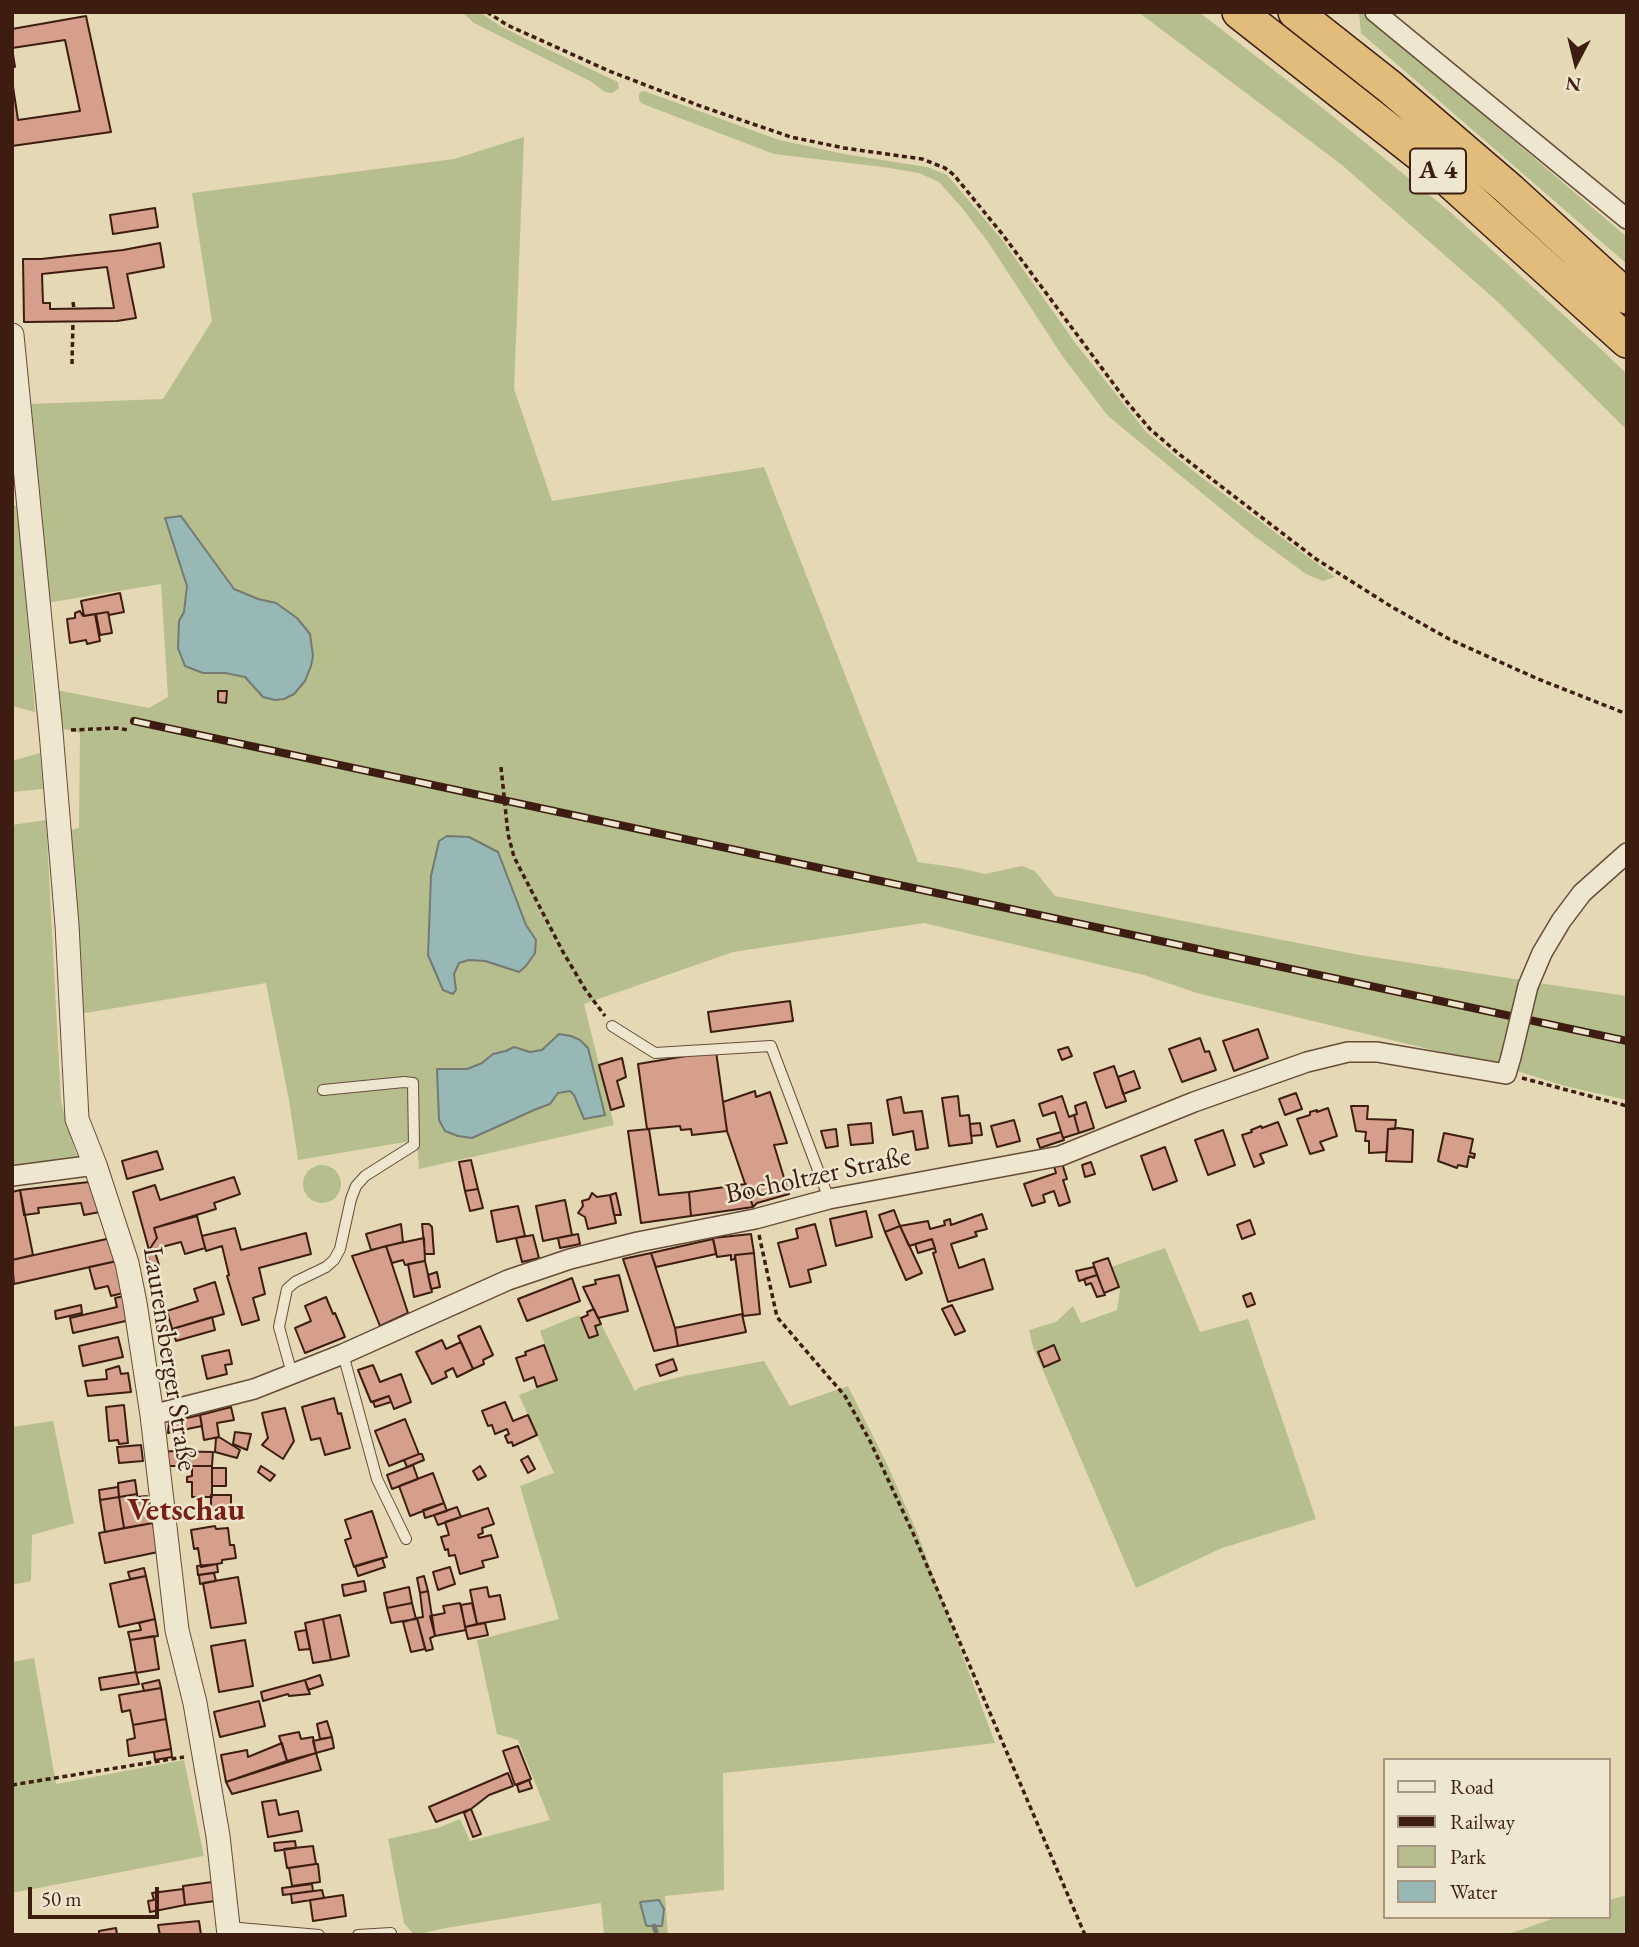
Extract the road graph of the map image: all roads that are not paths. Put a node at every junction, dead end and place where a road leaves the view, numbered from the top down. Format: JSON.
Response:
{"nodes":[{"id":1,"x":1239,"y":12,"type":"edge"},
{"id":2,"x":1295,"y":12,"type":"edge"},
{"id":3,"x":1376,"y":12,"type":"edge"},
{"id":4,"x":1627,"y":219,"type":"edge"},
{"id":5,"x":1627,"y":297,"type":"edge"},
{"id":6,"x":12,"y":335,"type":"edge"},
{"id":7,"x":1627,"y":341,"type":"edge"},
{"id":8,"x":1627,"y":853,"type":"edge"},
{"id":9,"x":612,"y":1026,"type":"road end"},
{"id":10,"x":323,"y":1090,"type":"dead end"},
{"id":11,"x":95,"y":1166,"type":"junction"},
{"id":12,"x":12,"y":1176,"type":"edge"},
{"id":13,"x":830,"y":1199,"type":"junction"},
{"id":14,"x":343,"y":1354,"type":"junction"},
{"id":15,"x":292,"y":1374,"type":"junction"},
{"id":16,"x":152,"y":1415,"type":"junction"},
{"id":17,"x":406,"y":1539,"type":"dead end"},
{"id":18,"x":228,"y":1931,"type":"edge"},
{"id":19,"x":391,"y":1933,"type":"dead end"},
{"id":20,"x":319,"y":1935,"type":"edge"},
{"id":21,"x":358,"y":1935,"type":"edge"}],
"edges":[{"from":1,"to":7,"type":"highway","number":"A 4"},
{"from":2,"to":5,"type":"highway","number":"A 4"},
{"from":3,"to":4,"type":"street"},
{"from":6,"to":11,"type":"street","name":"Laurensberger Straße"},
{"from":8,"to":13,"type":"street","name":"Bocholtzer Straße","bridge":true},
{"from":9,"to":13,"type":"lane"},
{"from":10,"to":15,"type":"lane"},
{"from":11,"to":12,"type":"street"},
{"from":11,"to":16,"type":"street","name":"Laurensberger Straße"},
{"from":13,"to":14,"type":"street","name":"Bocholtzer Straße"},
{"from":14,"to":15,"type":"street","name":"Bocholtzer Straße"},
{"from":14,"to":17,"type":"lane"},
{"from":15,"to":16,"type":"street","name":"Bocholtzer Straße"},
{"from":16,"to":18,"type":"street","name":"Laurensberger Straße"},
{"from":18,"to":20,"type":"lane"},
{"from":19,"to":21,"type":"lane"}]}
